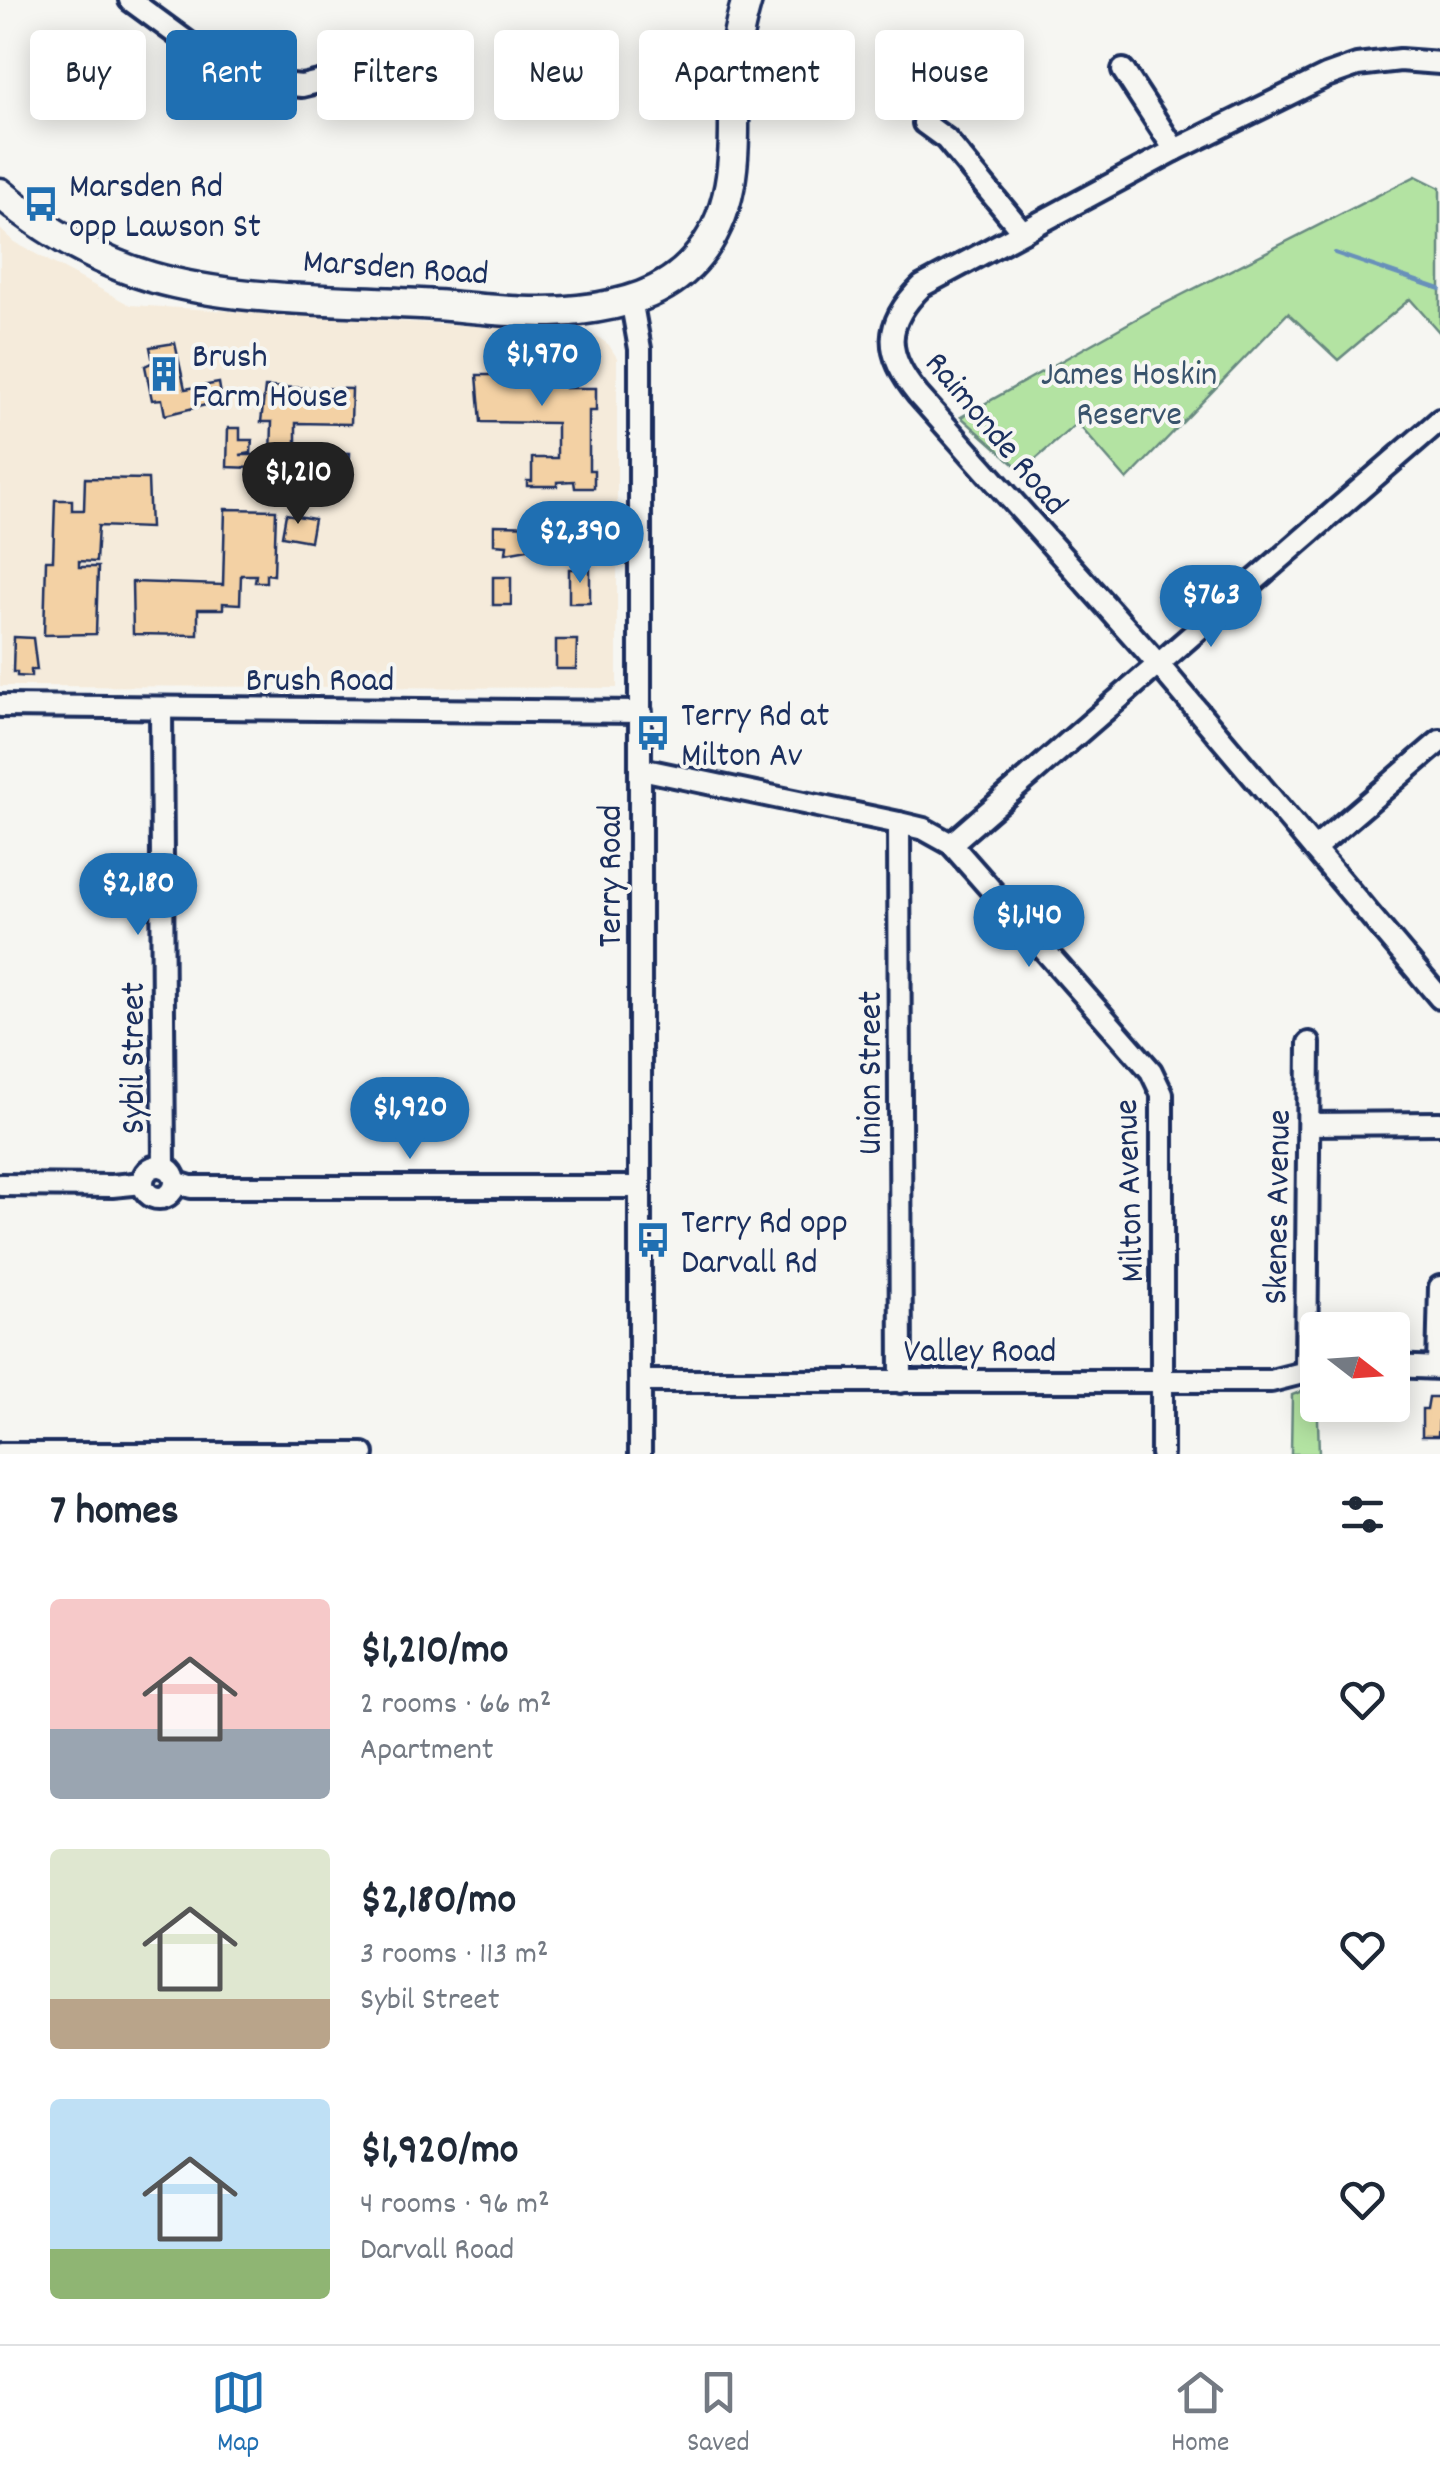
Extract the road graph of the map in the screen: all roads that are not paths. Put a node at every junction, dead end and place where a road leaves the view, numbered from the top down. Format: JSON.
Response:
{"nodes":[{"id":1,"x":130,"y":0,"type":"edge"},
{"id":2,"x":731,"y":0,"type":"edge"},
{"id":3,"x":747,"y":0,"type":"edge"},
{"id":4,"x":1440,"y":63,"type":"edge"},
{"id":5,"x":1124,"y":70,"type":"dead end"},
{"id":6,"x":317,"y":82,"type":"edge"},
{"id":7,"x":924,"y":124,"type":"dead end"},
{"id":8,"x":1175,"y":150,"type":"junction"},
{"id":9,"x":0,"y":194,"type":"edge"},
{"id":10,"x":1022,"y":231,"type":"junction"},
{"id":11,"x":631,"y":299,"type":"junction"},
{"id":12,"x":1440,"y":420,"type":"edge"},
{"id":13,"x":1158,"y":664,"type":"junction"},
{"id":14,"x":0,"y":706,"type":"edge"},
{"id":15,"x":161,"y":710,"type":"junction"},
{"id":16,"x":641,"y":712,"type":"junction"},
{"id":17,"x":1440,"y":741,"type":"edge"},
{"id":18,"x":640,"y":769,"type":"junction"},
{"id":19,"x":900,"y":823,"type":"junction"},
{"id":20,"x":951,"y":844,"type":"junction"},
{"id":21,"x":1314,"y":849,"type":"junction"},
{"id":22,"x":1440,"y":998,"type":"edge"},
{"id":23,"x":1309,"y":1043,"type":"dead end"},
{"id":24,"x":1440,"y":1123,"type":"edge"},
{"id":25,"x":1309,"y":1124,"type":"junction"},
{"id":26,"x":169,"y":1174,"type":"junction"},
{"id":27,"x":0,"y":1185,"type":"edge"},
{"id":28,"x":639,"y":1188,"type":"junction"},
{"id":29,"x":1440,"y":1288,"type":"edge"},
{"id":30,"x":1311,"y":1312,"type":"edge"},
{"id":31,"x":1410,"y":1367,"type":"edge"},
{"id":32,"x":1439,"y":1368,"type":"edge"},
{"id":33,"x":1300,"y":1373,"type":"edge"},
{"id":34,"x":1162,"y":1380,"type":"junction"},
{"id":35,"x":641,"y":1381,"type":"junction"},
{"id":36,"x":901,"y":1382,"type":"junction"},
{"id":37,"x":0,"y":1454,"type":"edge"},
{"id":38,"x":363,"y":1454,"type":"edge"},
{"id":39,"x":640,"y":1454,"type":"edge"},
{"id":40,"x":1162,"y":1454,"type":"edge"}],
"edges":[{"from":1,"to":6,"type":"street"},
{"from":2,"to":11,"type":"highway"},
{"from":3,"to":11,"type":"highway","name":"Marsden Road"},
{"from":4,"to":8,"type":"street","name":"Raimonde Road"},
{"from":5,"to":8,"type":"street"},
{"from":7,"to":10,"type":"street"},
{"from":8,"to":10,"type":"street","name":"Raimonde Road"},
{"from":9,"to":11,"type":"highway","name":"Marsden Road"},
{"from":10,"to":13,"type":"street","name":"Raimonde Road"},
{"from":11,"to":16,"type":"street","name":"Terry Road"},
{"from":12,"to":13,"type":"street"},
{"from":13,"to":20,"type":"street"},
{"from":13,"to":21,"type":"street","name":"Raimonde Road"},
{"from":14,"to":15,"type":"street","name":"Brush Road"},
{"from":15,"to":16,"type":"street","name":"Brush Road"},
{"from":15,"to":26,"type":"street","name":"Sybil Street"},
{"from":16,"to":18,"type":"street","name":"Terry Road"},
{"from":17,"to":21,"type":"street"},
{"from":18,"to":19,"type":"street","name":"Milton Avenue"},
{"from":18,"to":28,"type":"street","name":"Terry Road"},
{"from":19,"to":20,"type":"street","name":"Milton Avenue"},
{"from":19,"to":36,"type":"street","name":"Union Street"},
{"from":20,"to":34,"type":"street","name":"Milton Avenue"},
{"from":21,"to":22,"type":"street","name":"Raimonde Road"},
{"from":23,"to":25,"type":"street","name":"Skenes Avenue"},
{"from":24,"to":25,"type":"street"},
{"from":25,"to":30,"type":"street","name":"Skenes Avenue"},
{"from":26,"to":27,"type":"street"},
{"from":26,"to":28,"type":"street"},
{"from":28,"to":35,"type":"street","name":"Terry Road"},
{"from":29,"to":32,"type":"street"},
{"from":31,"to":32,"type":"street"},
{"from":33,"to":34,"type":"street","name":"Valley Road"},
{"from":34,"to":36,"type":"street","name":"Valley Road"},
{"from":34,"to":40,"type":"street","name":"Milton Avenue"},
{"from":35,"to":36,"type":"street","name":"Valley Road"},
{"from":35,"to":39,"type":"street","name":"Terry Road"},
{"from":37,"to":38,"type":"street"}]}
